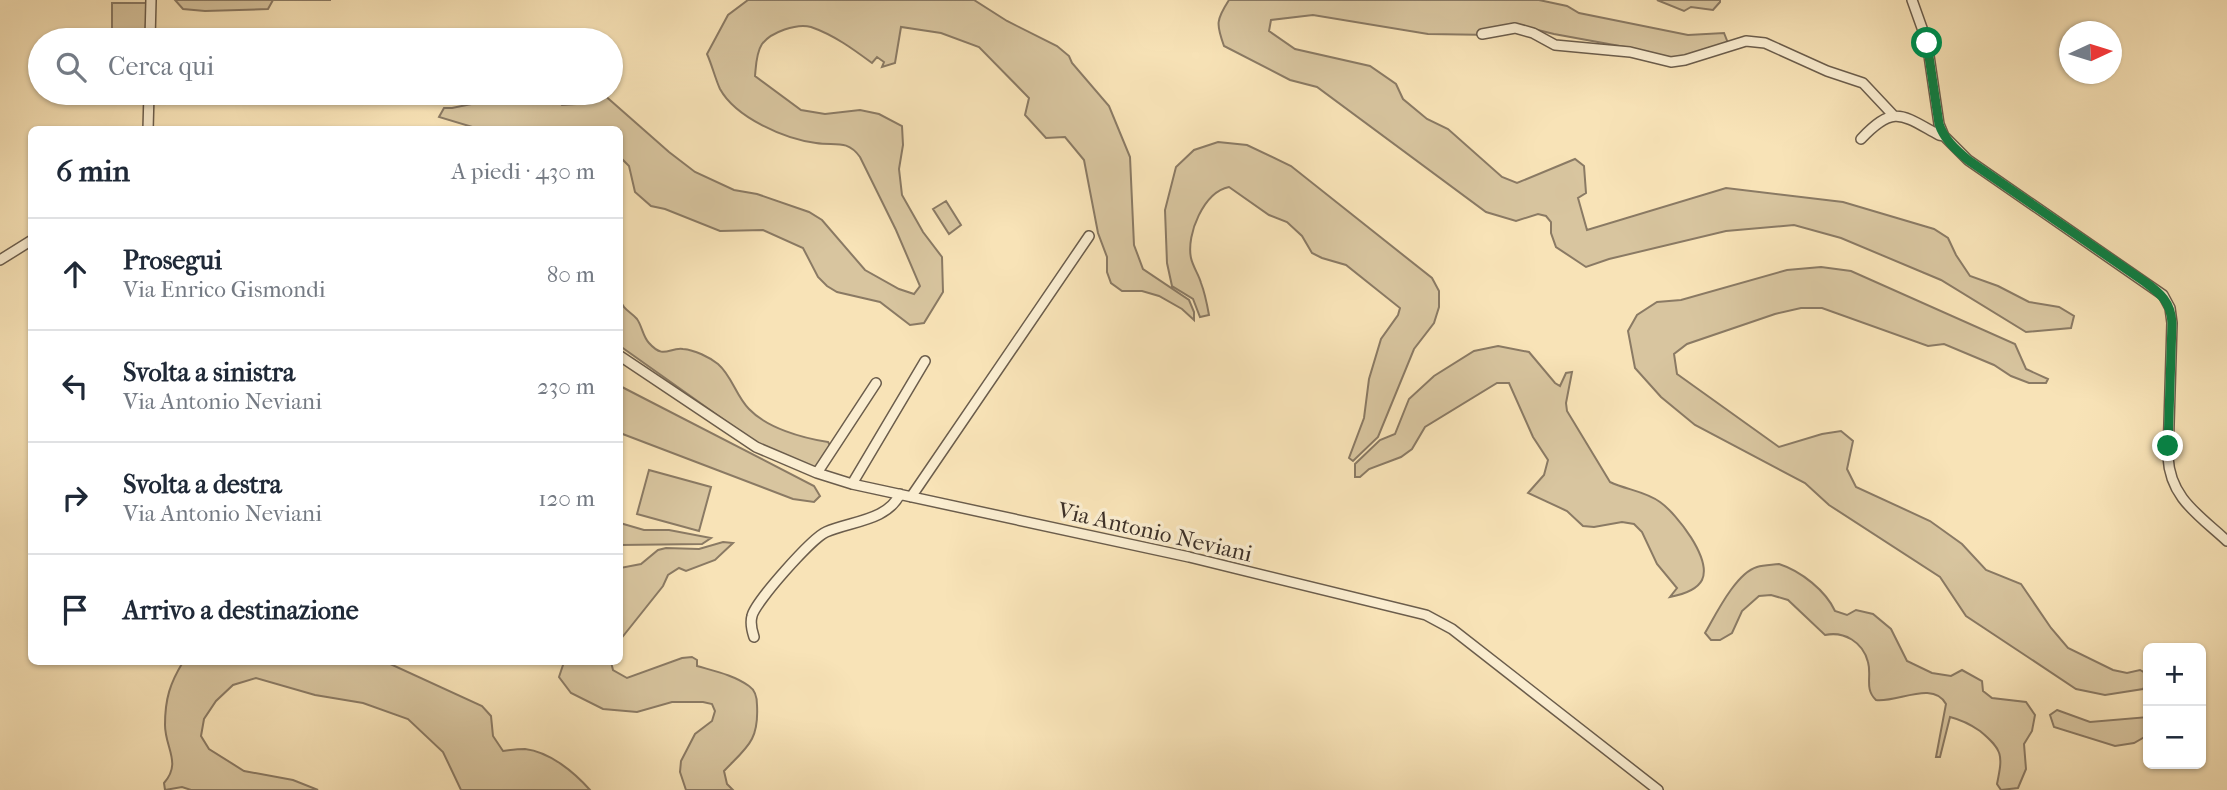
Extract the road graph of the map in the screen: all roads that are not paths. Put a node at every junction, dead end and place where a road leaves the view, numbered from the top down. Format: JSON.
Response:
{"nodes":[{"id":1,"x":151,"y":0,"type":"edge"},
{"id":2,"x":1912,"y":0,"type":"edge"},
{"id":3,"x":150,"y":28,"type":"edge"},
{"id":4,"x":1482,"y":34,"type":"dead end"},
{"id":5,"x":149,"y":105,"type":"edge"},
{"id":6,"x":1894,"y":116,"type":"junction"},
{"id":7,"x":148,"y":126,"type":"edge"},
{"id":8,"x":1944,"y":136,"type":"junction"},
{"id":9,"x":1861,"y":139,"type":"dead end"},
{"id":10,"x":1089,"y":236,"type":"dead end"},
{"id":11,"x":28,"y":242,"type":"edge"},
{"id":12,"x":0,"y":260,"type":"edge"},
{"id":13,"x":623,"y":358,"type":"edge"},
{"id":14,"x":925,"y":361,"type":"dead end"},
{"id":15,"x":876,"y":383,"type":"dead end"},
{"id":16,"x":817,"y":473,"type":"junction"},
{"id":17,"x":852,"y":484,"type":"junction"},
{"id":18,"x":900,"y":494,"type":"junction"},
{"id":19,"x":911,"y":497,"type":"junction"},
{"id":20,"x":2227,"y":541,"type":"edge"},
{"id":21,"x":754,"y":637,"type":"dead end"},
{"id":22,"x":1658,"y":790,"type":"edge"}],
"edges":[{"from":1,"to":3,"type":"street"},
{"from":2,"to":8,"type":"street"},
{"from":4,"to":6,"type":"street"},
{"from":5,"to":7,"type":"street"},
{"from":6,"to":8,"type":"street"},
{"from":6,"to":9,"type":"street"},
{"from":8,"to":20,"type":"street"},
{"from":10,"to":19,"type":"street"},
{"from":11,"to":12,"type":"street"},
{"from":13,"to":16,"type":"street","name":"Via Antonio Neviani"},
{"from":14,"to":17,"type":"street"},
{"from":15,"to":16,"type":"street"},
{"from":16,"to":17,"type":"street","name":"Via Antonio Neviani"},
{"from":17,"to":18,"type":"street","name":"Via Antonio Neviani"},
{"from":18,"to":19,"type":"street","name":"Via Antonio Neviani"},
{"from":18,"to":21,"type":"street"},
{"from":19,"to":22,"type":"street","name":"Via Antonio Neviani"}]}
